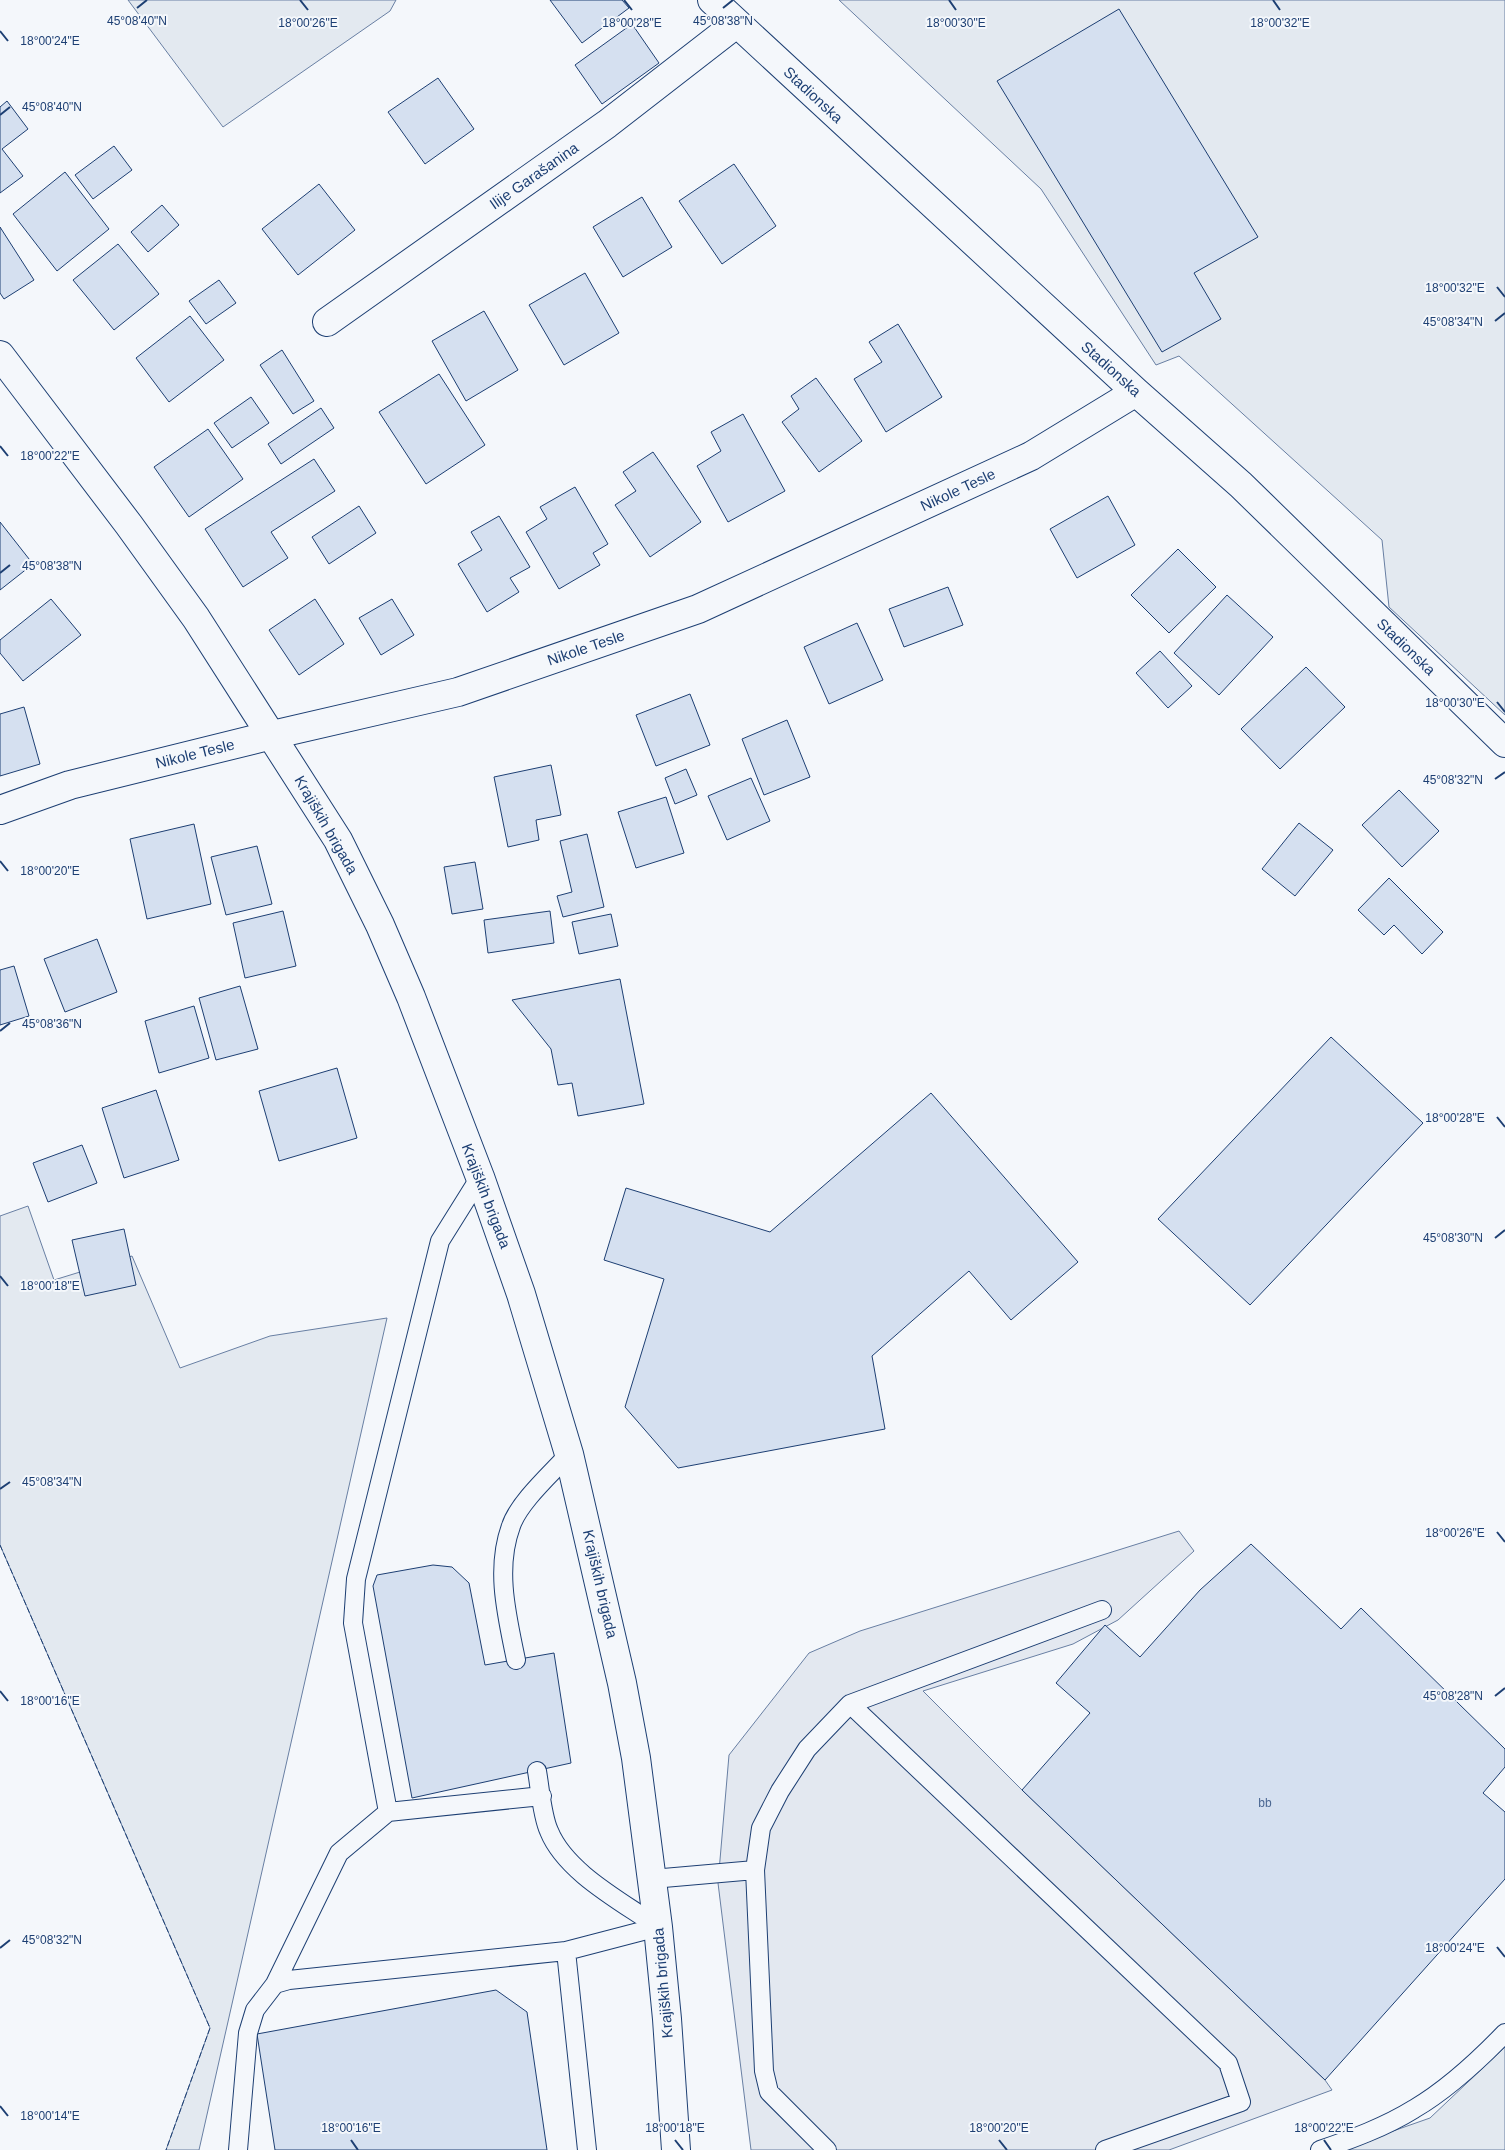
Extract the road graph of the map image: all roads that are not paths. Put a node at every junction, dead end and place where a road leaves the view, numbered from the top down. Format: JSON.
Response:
{"nodes":[{"id":1,"x":712,"y":0,"type":"edge"},
{"id":2,"x":736,"y":24,"type":"junction"},
{"id":3,"x":327,"y":322,"type":"dead end"},
{"id":4,"x":0,"y":355,"type":"edge"},
{"id":5,"x":1136,"y":392,"type":"junction"},
{"id":6,"x":272,"y":735,"type":"junction"},
{"id":7,"x":1505,"y":743,"type":"edge"},
{"id":8,"x":0,"y":810,"type":"edge"},
{"id":9,"x":480,"y":1177,"type":"junction"},
{"id":10,"x":569,"y":1454,"type":"junction"},
{"id":11,"x":1102,"y":1610,"type":"dead end"},
{"id":12,"x":516,"y":1660,"type":"dead end"},
{"id":13,"x":850,"y":1704,"type":"junction"},
{"id":14,"x":537,"y":1771,"type":"dead end"},
{"id":15,"x":542,"y":1796,"type":"junction"},
{"id":16,"x":388,"y":1812,"type":"junction"},
{"id":17,"x":755,"y":1870,"type":"junction"},
{"id":18,"x":652,"y":1879,"type":"junction"},
{"id":19,"x":658,"y":1927,"type":"junction"},
{"id":20,"x":566,"y":1951,"type":"junction"},
{"id":21,"x":275,"y":1984,"type":"junction"},
{"id":22,"x":1505,"y":2033,"type":"edge"},
{"id":23,"x":238,"y":2150,"type":"edge"},
{"id":24,"x":587,"y":2150,"type":"edge"},
{"id":25,"x":676,"y":2150,"type":"edge"},
{"id":26,"x":827,"y":2150,"type":"edge"},
{"id":27,"x":1105,"y":2150,"type":"edge"},
{"id":28,"x":1320,"y":2150,"type":"edge"}],
"edges":[{"from":1,"to":2,"type":"street","name":"Stadionska"},
{"from":2,"to":3,"type":"street","name":"Ilije Garašanina"},
{"from":2,"to":5,"type":"street","name":"Stadionska"},
{"from":4,"to":6,"type":"street","name":"Krajiških brigada"},
{"from":5,"to":6,"type":"street","name":"Nikole Tesle"},
{"from":5,"to":7,"type":"street","name":"Stadionska"},
{"from":6,"to":8,"type":"street","name":"Nikole Tesle"},
{"from":6,"to":9,"type":"street","name":"Krajiških brigada"},
{"from":9,"to":10,"type":"street","name":"Krajiških brigada"},
{"from":9,"to":16,"type":"lane"},
{"from":10,"to":12,"type":"lane"},
{"from":10,"to":18,"type":"street","name":"Krajiških brigada"},
{"from":11,"to":13,"type":"lane"},
{"from":13,"to":17,"type":"lane"},
{"from":13,"to":27,"type":"lane"},
{"from":14,"to":15,"type":"lane"},
{"from":15,"to":16,"type":"lane"},
{"from":15,"to":19,"type":"lane"},
{"from":16,"to":21,"type":"lane"},
{"from":17,"to":18,"type":"lane"},
{"from":17,"to":26,"type":"lane"},
{"from":18,"to":19,"type":"street","name":"Krajiških brigada"},
{"from":19,"to":20,"type":"lane"},
{"from":19,"to":25,"type":"street","name":"Krajiških brigada"},
{"from":20,"to":21,"type":"lane"},
{"from":20,"to":24,"type":"lane"},
{"from":21,"to":23,"type":"lane"},
{"from":22,"to":28,"type":"lane"}]}
